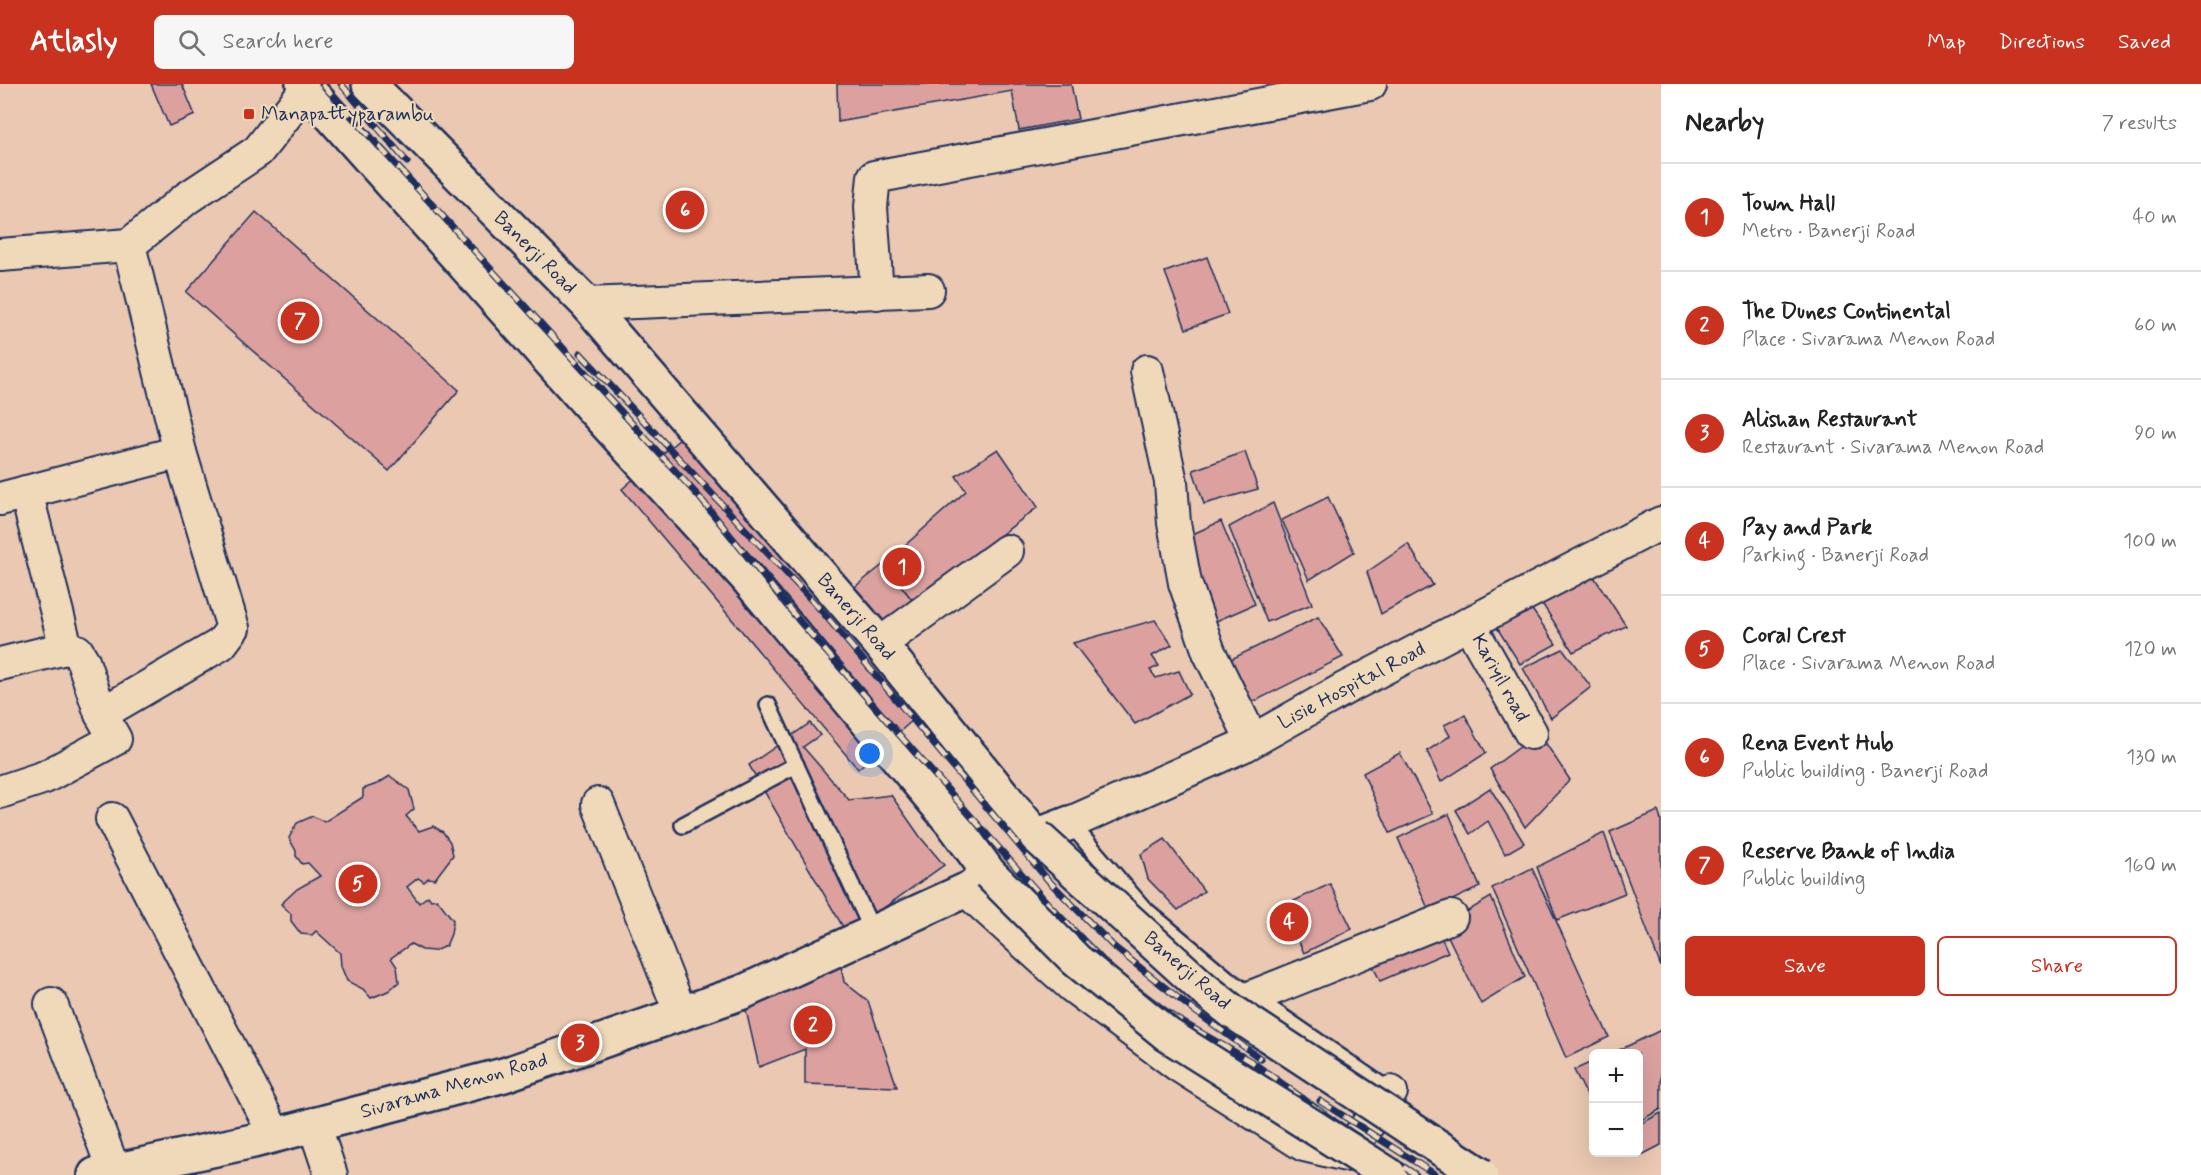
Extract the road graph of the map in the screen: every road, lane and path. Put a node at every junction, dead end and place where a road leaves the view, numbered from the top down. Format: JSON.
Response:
{"nodes":[{"id":1,"x":369,"y":84,"type":"edge"},
{"id":2,"x":1370,"y":84,"type":"edge"},
{"id":3,"x":306,"y":86,"type":"edge"},
{"id":4,"x":391,"y":98,"type":"edge"},
{"id":5,"x":129,"y":245,"type":"junction"},
{"id":6,"x":0,"y":255,"type":"edge"},
{"id":7,"x":928,"y":290,"type":"dead end"},
{"id":8,"x":878,"y":293,"type":"junction"},
{"id":9,"x":587,"y":304,"type":"junction"},
{"id":10,"x":1148,"y":370,"type":"dead end"},
{"id":11,"x":180,"y":452,"type":"junction"},
{"id":12,"x":13,"y":496,"type":"edge"},
{"id":13,"x":1661,"y":523,"type":"edge"},
{"id":14,"x":1007,"y":551,"type":"dead end"},
{"id":15,"x":1469,"y":624,"type":"junction"},
{"id":16,"x":880,"y":644,"type":"junction"},
{"id":17,"x":66,"y":648,"type":"junction"},
{"id":18,"x":0,"y":664,"type":"edge"},
{"id":19,"x":768,"y":705,"type":"dead end"},
{"id":20,"x":101,"y":714,"type":"junction"},
{"id":21,"x":1531,"y":733,"type":"dead end"},
{"id":22,"x":1252,"y":741,"type":"junction"},
{"id":23,"x":796,"y":765,"type":"junction"},
{"id":24,"x":0,"y":792,"type":"edge"},
{"id":25,"x":598,"y":804,"type":"dead end"},
{"id":26,"x":112,"y":819,"type":"dead end"},
{"id":27,"x":1070,"y":823,"type":"junction"},
{"id":28,"x":683,"y":825,"type":"dead end"},
{"id":29,"x":1036,"y":836,"type":"junction"},
{"id":30,"x":978,"y":882,"type":"junction"},
{"id":31,"x":1451,"y":917,"type":"dead end"},
{"id":32,"x":874,"y":934,"type":"junction"},
{"id":33,"x":1254,"y":996,"type":"junction"},
{"id":34,"x":51,"y":1004,"type":"dead end"},
{"id":35,"x":681,"y":1014,"type":"junction"},
{"id":36,"x":1391,"y":1092,"type":"joint"},
{"id":37,"x":314,"y":1124,"type":"junction"},
{"id":38,"x":275,"y":1135,"type":"junction"},
{"id":39,"x":105,"y":1173,"type":"edge"},
{"id":40,"x":331,"y":1175,"type":"edge"},
{"id":41,"x":1389,"y":1175,"type":"edge"},
{"id":42,"x":1481,"y":1175,"type":"edge"}],
"edges":[{"from":1,"to":4,"type":"main road","name":"Banerji Road"},
{"from":2,"to":8,"type":"street"},
{"from":3,"to":5,"type":"street"},
{"from":3,"to":30,"type":"main road"},
{"from":4,"to":9,"type":"main road","name":"Banerji Road"},
{"from":5,"to":6,"type":"street"},
{"from":5,"to":11,"type":"street"},
{"from":7,"to":8,"type":"street"},
{"from":8,"to":9,"type":"street"},
{"from":9,"to":16,"type":"main road","name":"Banerji Road"},
{"from":10,"to":22,"type":"street"},
{"from":11,"to":12,"type":"street"},
{"from":11,"to":20,"type":"street"},
{"from":12,"to":17,"type":"street"},
{"from":13,"to":15,"type":"street","name":"Lisie Hospital Road"},
{"from":14,"to":16,"type":"street"},
{"from":15,"to":21,"type":"street","name":"Kariyil road"},
{"from":15,"to":22,"type":"street","name":"Lisie Hospital Road"},
{"from":16,"to":29,"type":"main road","name":"Banerji Road"},
{"from":17,"to":18,"type":"street"},
{"from":17,"to":20,"type":"street"},
{"from":19,"to":23,"type":"lane"},
{"from":20,"to":24,"type":"street"},
{"from":22,"to":27,"type":"street","name":"Lisie Hospital Road"},
{"from":23,"to":28,"type":"lane"},
{"from":23,"to":32,"type":"lane"},
{"from":25,"to":35,"type":"street"},
{"from":26,"to":38,"type":"street"},
{"from":27,"to":29,"type":"main road","name":"Lisie Hospital Road"},
{"from":27,"to":33,"type":"lane"},
{"from":29,"to":42,"type":"main road","name":"Banerji Road","bridge":true},
{"from":30,"to":32,"type":"main road","name":"Sivarama Menon Road"},
{"from":30,"to":36,"type":"street"},
{"from":30,"to":41,"type":"main road","bridge":true},
{"from":31,"to":33,"type":"street"},
{"from":32,"to":35,"type":"main road","name":"Sivarama Menon Road"},
{"from":33,"to":36,"type":"lane"},
{"from":34,"to":39,"type":"street"},
{"from":35,"to":37,"type":"main road","name":"Sivarama Menon Road"},
{"from":37,"to":38,"type":"main road","name":"Sivarama Menon Road"},
{"from":37,"to":40,"type":"street"},
{"from":38,"to":39,"type":"main road","name":"Sivarama Menon Road"}]}
